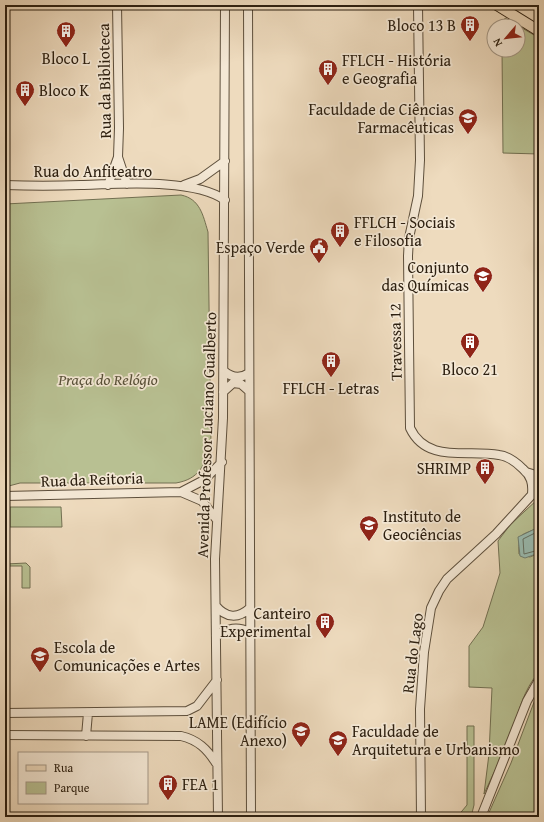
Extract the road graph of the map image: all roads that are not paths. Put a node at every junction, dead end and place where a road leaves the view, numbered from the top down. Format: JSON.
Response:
{"nodes":[{"id":1,"x":116,"y":5,"type":"edge"},
{"id":2,"x":225,"y":5,"type":"edge"},
{"id":3,"x":248,"y":5,"type":"edge"},
{"id":4,"x":418,"y":5,"type":"edge"},
{"id":5,"x":498,"y":5,"type":"edge"},
{"id":6,"x":539,"y":31,"type":"edge"},
{"id":7,"x":118,"y":157,"type":"junction"},
{"id":8,"x":224,"y":161,"type":"junction"},
{"id":9,"x":126,"y":184,"type":"junction"},
{"id":10,"x":108,"y":185,"type":"junction"},
{"id":11,"x":5,"y":186,"type":"edge"},
{"id":12,"x":182,"y":186,"type":"junction"},
{"id":13,"x":225,"y":200,"type":"junction"},
{"id":14,"x":224,"y":371,"type":"junction"},
{"id":15,"x":249,"y":373,"type":"junction"},
{"id":16,"x":248,"y":390,"type":"junction"},
{"id":17,"x":223,"y":392,"type":"junction"},
{"id":18,"x":222,"y":462,"type":"junction"},
{"id":19,"x":526,"y":472,"type":"junction"},
{"id":20,"x":539,"y":476,"type":"edge"},
{"id":21,"x":539,"y":487,"type":"edge"},
{"id":22,"x":181,"y":492,"type":"junction"},
{"id":23,"x":532,"y":494,"type":"junction"},
{"id":24,"x":5,"y":496,"type":"edge"},
{"id":25,"x":217,"y":520,"type":"junction"},
{"id":26,"x":216,"y":606,"type":"junction"},
{"id":27,"x":250,"y":608,"type":"junction"},
{"id":28,"x":250,"y":632,"type":"junction"},
{"id":29,"x":216,"y":636,"type":"junction"},
{"id":30,"x":217,"y":680,"type":"junction"},
{"id":31,"x":539,"y":680,"type":"edge"},
{"id":32,"x":5,"y":713,"type":"edge"},
{"id":33,"x":88,"y":713,"type":"junction"},
{"id":34,"x":5,"y":735,"type":"edge"},
{"id":35,"x":86,"y":736,"type":"junction"},
{"id":36,"x":216,"y":764,"type":"junction"},
{"id":37,"x":218,"y":817,"type":"edge"},
{"id":38,"x":251,"y":817,"type":"edge"},
{"id":39,"x":421,"y":817,"type":"edge"},
{"id":40,"x":481,"y":817,"type":"edge"}],
"edges":[{"from":1,"to":7,"type":"street","name":"Rua da Biblioteca"},
{"from":2,"to":8,"type":"street","name":"Avenida Professor Luciano Gualberto"},
{"from":3,"to":15,"type":"street"},
{"from":4,"to":19,"type":"street","name":"Travessa 12"},
{"from":5,"to":6,"type":"main road"},
{"from":7,"to":9,"type":"street","name":"Rua da Biblioteca"},
{"from":7,"to":10,"type":"street","name":"Rua da Biblioteca"},
{"from":8,"to":12,"type":"street","name":"Rua do Anfiteatro"},
{"from":8,"to":13,"type":"street","name":"Avenida Professor Luciano Gualberto"},
{"from":9,"to":10,"type":"street","name":"Rua do Anfiteatro"},
{"from":9,"to":12,"type":"street","name":"Rua do Anfiteatro"},
{"from":10,"to":11,"type":"street","name":"Rua do Anfiteatro"},
{"from":12,"to":13,"type":"street","name":"Rua do Anfiteatro"},
{"from":13,"to":14,"type":"street","name":"Avenida Professor Luciano Gualberto"},
{"from":14,"to":15,"type":"street"},
{"from":14,"to":17,"type":"street","name":"Avenida Professor Luciano Gualberto"},
{"from":15,"to":16,"type":"street"},
{"from":16,"to":17,"type":"street"},
{"from":16,"to":27,"type":"street"},
{"from":17,"to":18,"type":"street","name":"Avenida Professor Luciano Gualberto"},
{"from":18,"to":22,"type":"street","name":"Rua da Reitoria"},
{"from":18,"to":25,"type":"street","name":"Avenida Professor Luciano Gualberto"},
{"from":19,"to":20,"type":"street","name":"Travessa 12"},
{"from":19,"to":23,"type":"street"},
{"from":21,"to":23,"type":"street","name":"Rua do Lago"},
{"from":22,"to":24,"type":"street","name":"Rua da Reitoria"},
{"from":22,"to":25,"type":"street","name":"Rua da Reitoria"},
{"from":23,"to":39,"type":"street","name":"Rua do Lago"},
{"from":25,"to":26,"type":"street","name":"Avenida Professor Luciano Gualberto"},
{"from":26,"to":27,"type":"street"},
{"from":26,"to":29,"type":"street","name":"Avenida Professor Luciano Gualberto"},
{"from":27,"to":28,"type":"street"},
{"from":28,"to":29,"type":"street"},
{"from":28,"to":38,"type":"street"},
{"from":29,"to":30,"type":"street","name":"Avenida Professor Luciano Gualberto"},
{"from":30,"to":33,"type":"street"},
{"from":30,"to":36,"type":"street","name":"Avenida Professor Luciano Gualberto"},
{"from":31,"to":40,"type":"street"},
{"from":32,"to":33,"type":"street"},
{"from":33,"to":35,"type":"street"},
{"from":34,"to":35,"type":"street"},
{"from":35,"to":36,"type":"street"},
{"from":36,"to":37,"type":"street","name":"Avenida Professor Luciano Gualberto"}]}
